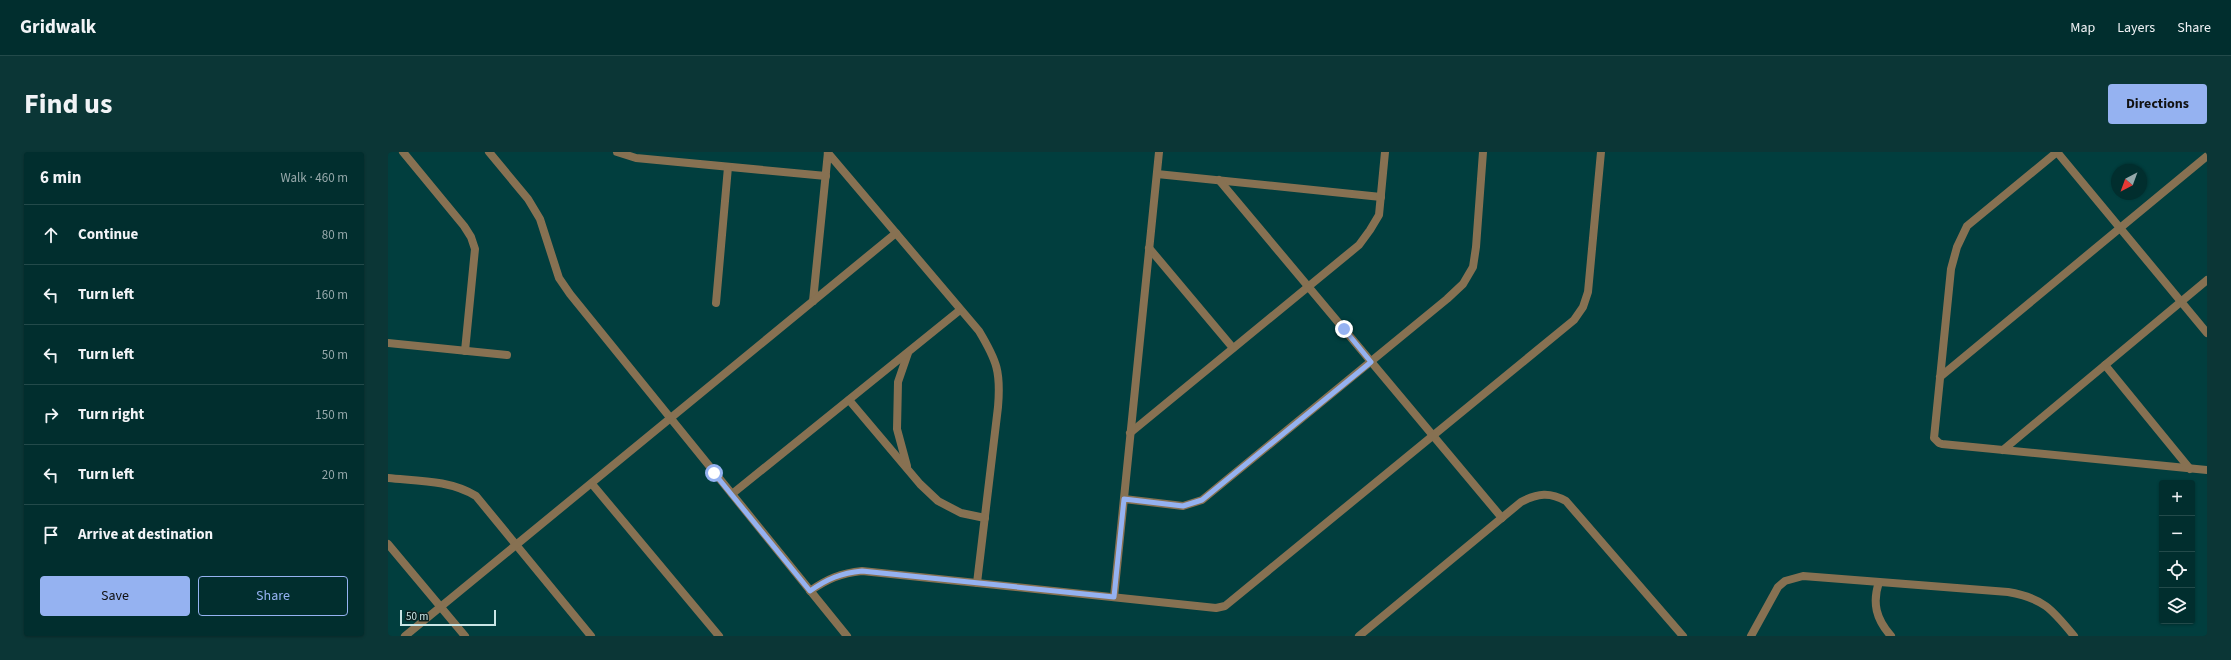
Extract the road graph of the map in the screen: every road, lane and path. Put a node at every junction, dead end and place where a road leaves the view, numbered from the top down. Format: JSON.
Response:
{"nodes":[{"id":1,"x":403,"y":152,"type":"edge"},
{"id":2,"x":489,"y":152,"type":"edge"},
{"id":3,"x":617,"y":152,"type":"edge"},
{"id":4,"x":828,"y":152,"type":"edge"},
{"id":5,"x":1159,"y":152,"type":"edge"},
{"id":6,"x":1385,"y":152,"type":"edge"},
{"id":7,"x":1483,"y":152,"type":"edge"},
{"id":8,"x":1601,"y":152,"type":"edge"},
{"id":9,"x":2057,"y":152,"type":"edge"},
{"id":10,"x":2207,"y":156,"type":"edge"},
{"id":11,"x":728,"y":167,"type":"junction"},
{"id":12,"x":1157,"y":174,"type":"junction"},
{"id":13,"x":826,"y":176,"type":"junction"},
{"id":14,"x":1219,"y":180,"type":"junction"},
{"id":15,"x":1381,"y":197,"type":"junction"},
{"id":16,"x":2119,"y":228,"type":"junction"},
{"id":17,"x":896,"y":233,"type":"junction"},
{"id":18,"x":1150,"y":248,"type":"junction"},
{"id":19,"x":2207,"y":280,"type":"edge"},
{"id":20,"x":1308,"y":286,"type":"junction"},
{"id":21,"x":813,"y":301,"type":"junction"},
{"id":22,"x":2181,"y":302,"type":"junction"},
{"id":23,"x":716,"y":303,"type":"dead end"},
{"id":24,"x":960,"y":310,"type":"junction"},
{"id":25,"x":2207,"y":333,"type":"edge"},
{"id":26,"x":388,"y":343,"type":"edge"},
{"id":27,"x":1233,"y":348,"type":"junction"},
{"id":28,"x":465,"y":351,"type":"junction"},
{"id":29,"x":908,"y":352,"type":"junction"},
{"id":30,"x":507,"y":355,"type":"dead end"},
{"id":31,"x":1371,"y":362,"type":"junction"},
{"id":32,"x":2105,"y":365,"type":"junction"},
{"id":33,"x":1940,"y":377,"type":"junction"},
{"id":34,"x":849,"y":400,"type":"junction"},
{"id":35,"x":671,"y":419,"type":"junction"},
{"id":36,"x":1130,"y":433,"type":"junction"},
{"id":37,"x":1434,"y":436,"type":"junction"},
{"id":38,"x":2003,"y":450,"type":"junction"},
{"id":39,"x":908,"y":469,"type":"junction"},
{"id":40,"x":2190,"y":469,"type":"junction"},
{"id":41,"x":2207,"y":470,"type":"edge"},
{"id":42,"x":388,"y":478,"type":"edge"},
{"id":43,"x":592,"y":484,"type":"junction"},
{"id":44,"x":732,"y":494,"type":"junction"},
{"id":45,"x":1124,"y":499,"type":"junction"},
{"id":46,"x":985,"y":518,"type":"junction"},
{"id":47,"x":1502,"y":518,"type":"junction"},
{"id":48,"x":388,"y":544,"type":"edge"},
{"id":49,"x":517,"y":545,"type":"junction"},
{"id":50,"x":1879,"y":582,"type":"junction"},
{"id":51,"x":977,"y":583,"type":"junction"},
{"id":52,"x":810,"y":591,"type":"junction"},
{"id":53,"x":1114,"y":597,"type":"junction"},
{"id":54,"x":441,"y":607,"type":"junction"},
{"id":55,"x":405,"y":636,"type":"edge"},
{"id":56,"x":465,"y":636,"type":"edge"},
{"id":57,"x":591,"y":636,"type":"edge"},
{"id":58,"x":719,"y":636,"type":"edge"},
{"id":59,"x":847,"y":636,"type":"edge"},
{"id":60,"x":1359,"y":636,"type":"edge"},
{"id":61,"x":1682,"y":636,"type":"edge"},
{"id":62,"x":1751,"y":636,"type":"edge"},
{"id":63,"x":1891,"y":636,"type":"edge"},
{"id":64,"x":2074,"y":636,"type":"edge"}],
"edges":[{"from":1,"to":28,"type":"street"},
{"from":2,"to":35,"type":"street"},
{"from":3,"to":11,"type":"street"},
{"from":4,"to":13,"type":"street"},
{"from":4,"to":17,"type":"street"},
{"from":5,"to":12,"type":"street"},
{"from":6,"to":15,"type":"street"},
{"from":7,"to":31,"type":"street"},
{"from":8,"to":37,"type":"street"},
{"from":9,"to":16,"type":"street"},
{"from":9,"to":33,"type":"street"},
{"from":10,"to":16,"type":"street"},
{"from":11,"to":13,"type":"street"},
{"from":11,"to":23,"type":"street"},
{"from":12,"to":14,"type":"street"},
{"from":12,"to":18,"type":"street"},
{"from":13,"to":21,"type":"street"},
{"from":14,"to":15,"type":"street"},
{"from":14,"to":20,"type":"street"},
{"from":15,"to":20,"type":"street"},
{"from":16,"to":22,"type":"street"},
{"from":16,"to":33,"type":"street"},
{"from":17,"to":21,"type":"street"},
{"from":17,"to":24,"type":"street"},
{"from":18,"to":27,"type":"street"},
{"from":18,"to":36,"type":"street"},
{"from":19,"to":22,"type":"street"},
{"from":20,"to":27,"type":"street"},
{"from":20,"to":31,"type":"street"},
{"from":21,"to":35,"type":"street"},
{"from":22,"to":25,"type":"street"},
{"from":22,"to":32,"type":"street"},
{"from":24,"to":29,"type":"street"},
{"from":24,"to":46,"type":"street"},
{"from":26,"to":28,"type":"street"},
{"from":27,"to":36,"type":"street"},
{"from":28,"to":30,"type":"street"},
{"from":29,"to":34,"type":"street"},
{"from":29,"to":39,"type":"street"},
{"from":31,"to":37,"type":"street"},
{"from":31,"to":45,"type":"street"},
{"from":32,"to":38,"type":"street"},
{"from":32,"to":40,"type":"street"},
{"from":33,"to":38,"type":"street"},
{"from":34,"to":39,"type":"street"},
{"from":34,"to":44,"type":"street"},
{"from":35,"to":43,"type":"street"},
{"from":35,"to":44,"type":"street"},
{"from":36,"to":45,"type":"street"},
{"from":37,"to":47,"type":"street"},
{"from":37,"to":53,"type":"street"},
{"from":38,"to":40,"type":"street"},
{"from":39,"to":46,"type":"street"},
{"from":40,"to":41,"type":"street"},
{"from":42,"to":49,"type":"street"},
{"from":43,"to":49,"type":"street"},
{"from":43,"to":58,"type":"street"},
{"from":44,"to":52,"type":"street"},
{"from":45,"to":53,"type":"street"},
{"from":46,"to":51,"type":"street"},
{"from":47,"to":60,"type":"street"},
{"from":47,"to":61,"type":"street"},
{"from":48,"to":54,"type":"street"},
{"from":49,"to":54,"type":"street"},
{"from":49,"to":57,"type":"street"},
{"from":50,"to":62,"type":"street"},
{"from":50,"to":63,"type":"street"},
{"from":50,"to":64,"type":"street"},
{"from":51,"to":52,"type":"street"},
{"from":51,"to":53,"type":"street"},
{"from":52,"to":59,"type":"street"},
{"from":54,"to":55,"type":"street"},
{"from":54,"to":56,"type":"street"}]}
